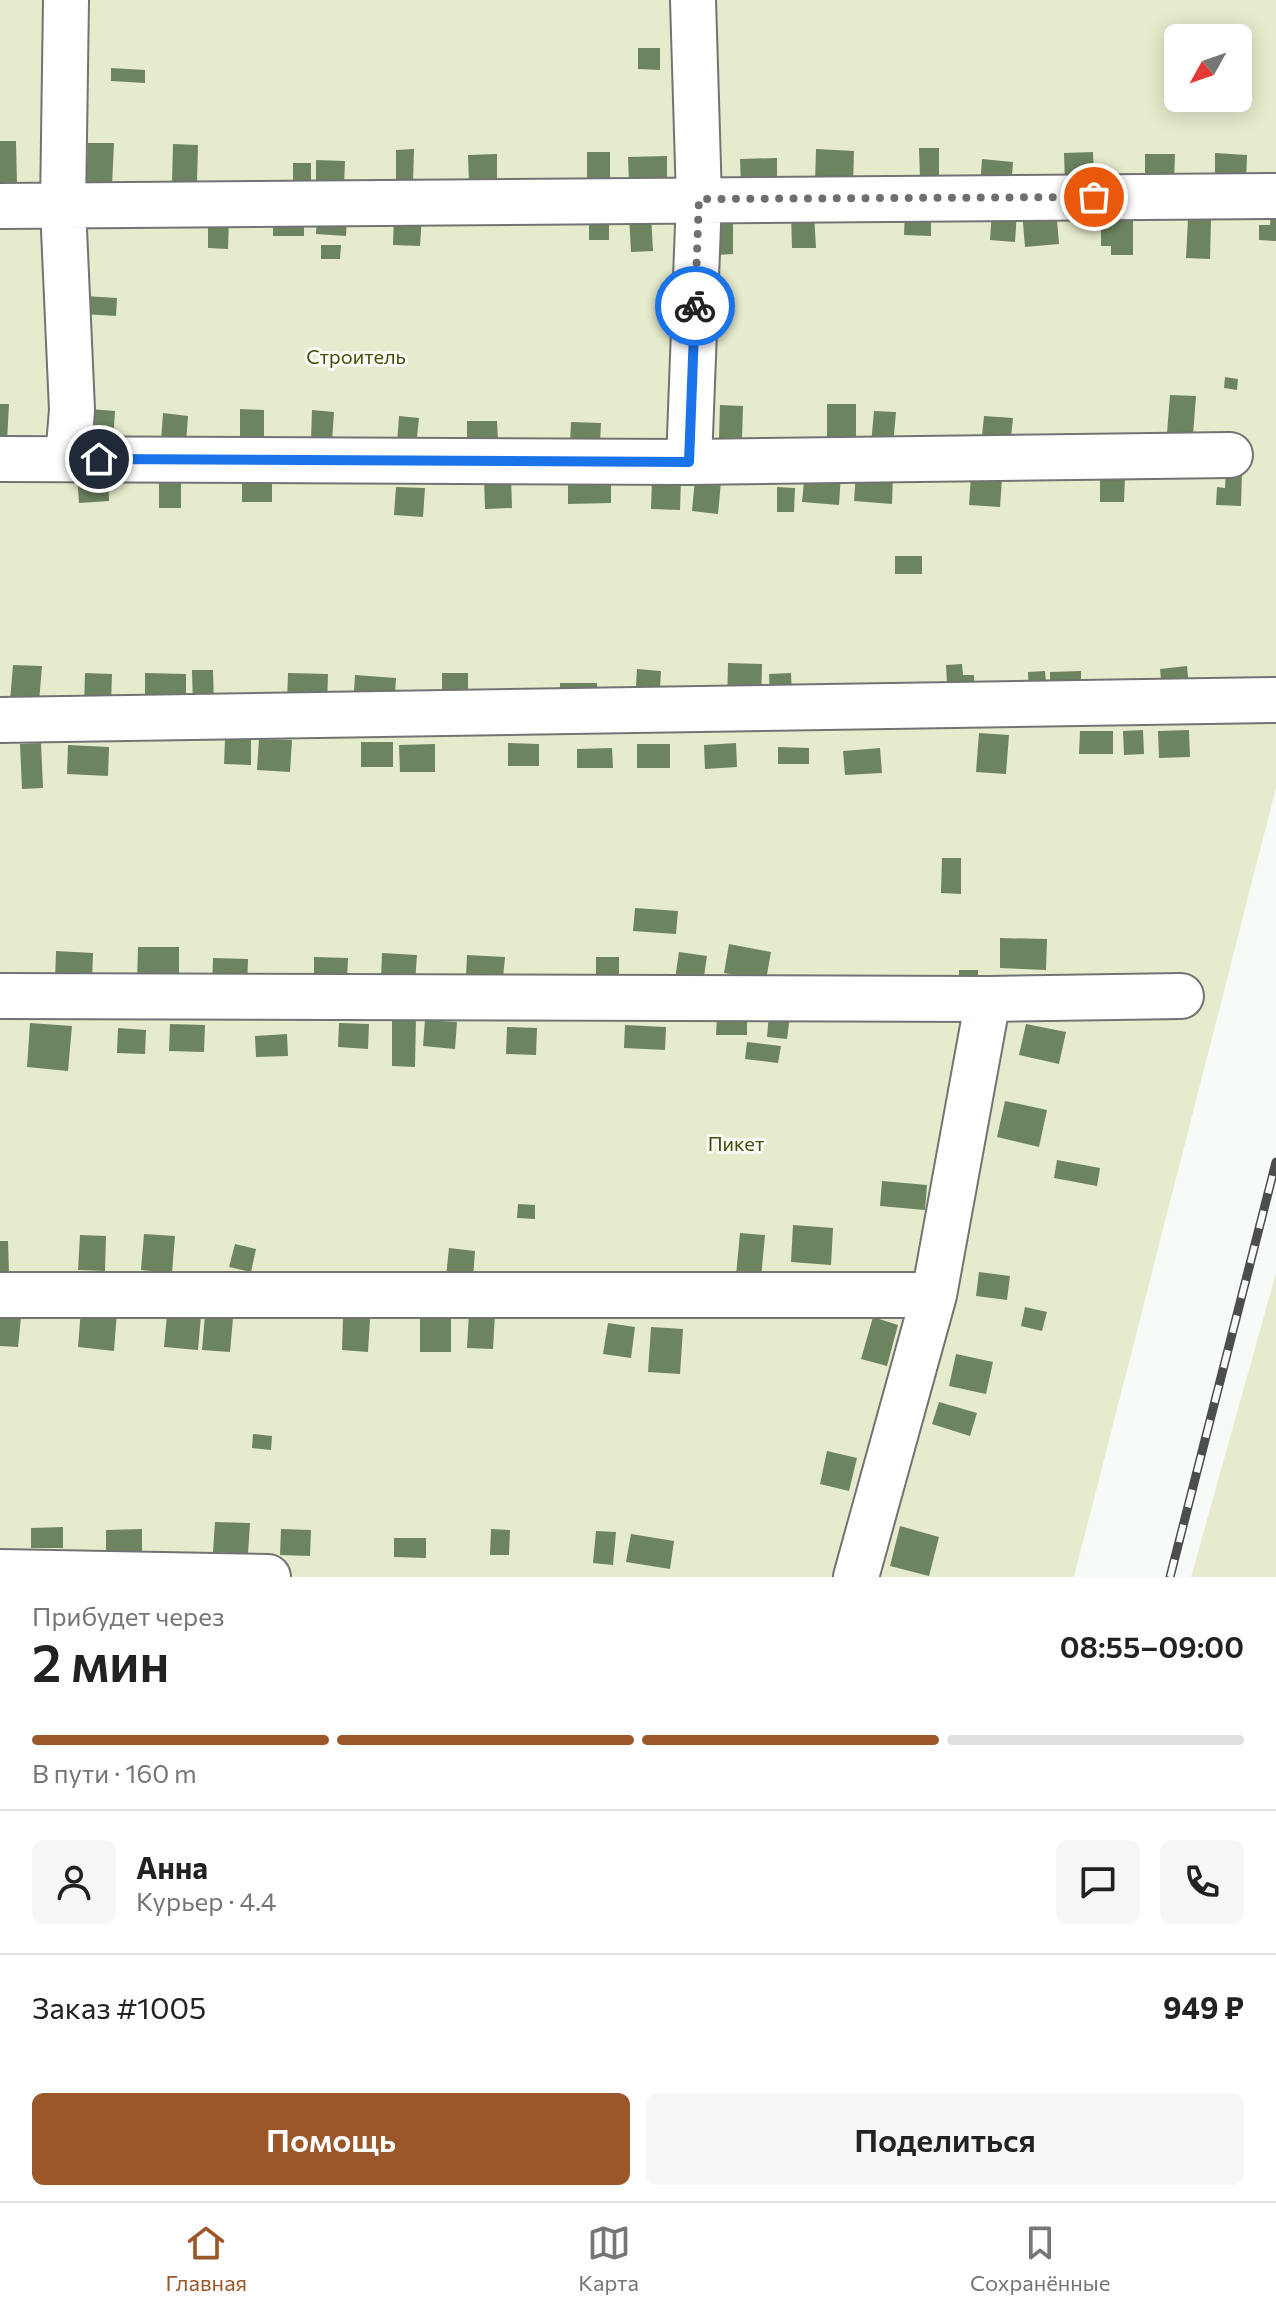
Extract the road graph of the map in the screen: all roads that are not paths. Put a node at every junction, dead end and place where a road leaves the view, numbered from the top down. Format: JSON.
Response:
{"nodes":[{"id":1,"x":66,"y":0,"type":"edge"},
{"id":2,"x":693,"y":0,"type":"edge"},
{"id":3,"x":1276,"y":196,"type":"edge"},
{"id":4,"x":699,"y":199,"type":"junction"},
{"id":5,"x":0,"y":206,"type":"edge"},
{"id":6,"x":63,"y":207,"type":"junction"},
{"id":7,"x":1230,"y":455,"type":"dead end"},
{"id":8,"x":0,"y":459,"type":"edge"},
{"id":9,"x":68,"y":459,"type":"junction"},
{"id":10,"x":689,"y":462,"type":"junction"},
{"id":11,"x":1276,"y":700,"type":"edge"},
{"id":12,"x":0,"y":720,"type":"edge"},
{"id":13,"x":0,"y":996,"type":"edge"},
{"id":14,"x":1181,"y":996,"type":"dead end"},
{"id":15,"x":988,"y":999,"type":"junction"},
{"id":16,"x":0,"y":1295,"type":"edge"},
{"id":17,"x":934,"y":1295,"type":"junction"},
{"id":18,"x":0,"y":1572,"type":"edge"},
{"id":19,"x":268,"y":1577,"type":"edge"},
{"id":20,"x":856,"y":1577,"type":"edge"}],
"edges":[{"from":1,"to":6,"type":"street"},
{"from":2,"to":4,"type":"street"},
{"from":3,"to":4,"type":"street"},
{"from":4,"to":6,"type":"street"},
{"from":4,"to":10,"type":"street"},
{"from":5,"to":6,"type":"street"},
{"from":6,"to":9,"type":"street"},
{"from":7,"to":10,"type":"street"},
{"from":8,"to":9,"type":"street"},
{"from":9,"to":10,"type":"street"},
{"from":11,"to":12,"type":"street"},
{"from":13,"to":15,"type":"street"},
{"from":14,"to":15,"type":"street"},
{"from":15,"to":17,"type":"street"},
{"from":16,"to":17,"type":"street"},
{"from":17,"to":20,"type":"street"},
{"from":18,"to":19,"type":"street"}]}
